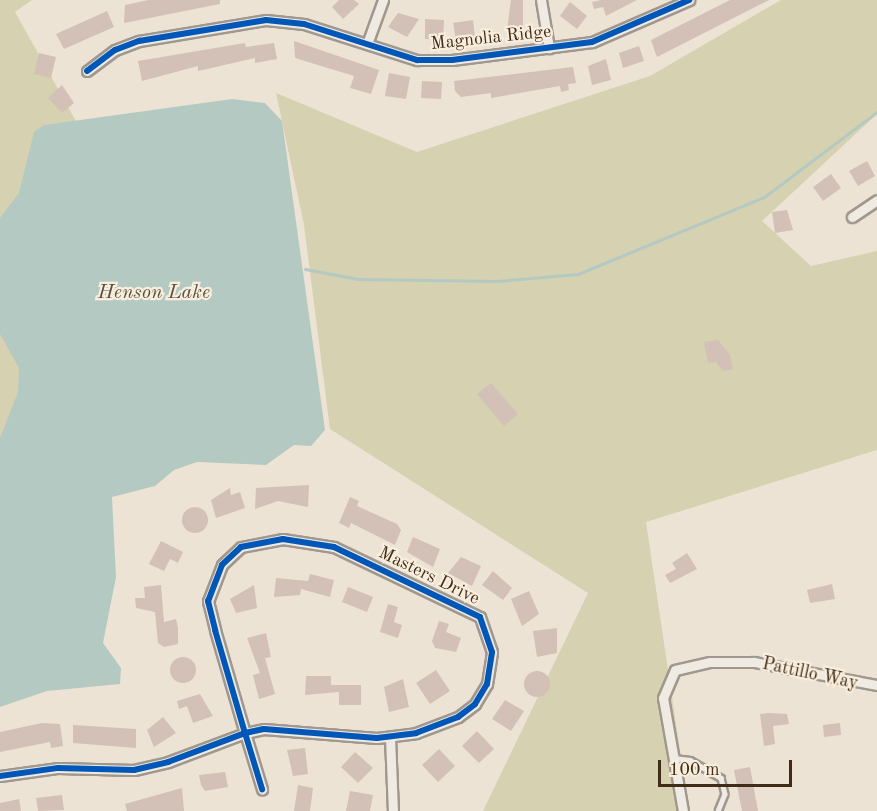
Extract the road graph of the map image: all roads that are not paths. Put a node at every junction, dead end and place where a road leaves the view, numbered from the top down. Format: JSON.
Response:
{"nodes":[{"id":1,"x":383,"y":0,"type":"edge"},
{"id":2,"x":541,"y":0,"type":"edge"},
{"id":3,"x":689,"y":0,"type":"edge"},
{"id":4,"x":367,"y":44,"type":"junction"},
{"id":5,"x":549,"y":48,"type":"junction"},
{"id":6,"x":87,"y":71,"type":"dead end"},
{"id":7,"x":877,"y":200,"type":"edge"},
{"id":8,"x":852,"y":217,"type":"dead end"},
{"id":9,"x":877,"y":686,"type":"edge"},
{"id":10,"x":245,"y":734,"type":"junction"},
{"id":11,"x":390,"y":737,"type":"junction"},
{"id":12,"x":674,"y":758,"type":"junction"},
{"id":13,"x":0,"y":776,"type":"edge"},
{"id":14,"x":262,"y":789,"type":"dead end"},
{"id":15,"x":393,"y":811,"type":"edge"},
{"id":16,"x":683,"y":811,"type":"edge"},
{"id":17,"x":718,"y":811,"type":"edge"}],
"edges":[{"from":1,"to":4,"type":"street"},
{"from":2,"to":5,"type":"street","name":"Magnolia Ridge"},
{"from":3,"to":5,"type":"street","name":"Magnolia Ridge"},
{"from":4,"to":5,"type":"street","name":"Magnolia Ridge"},
{"from":4,"to":6,"type":"street","name":"Magnolia Ridge"},
{"from":7,"to":8,"type":"street"},
{"from":9,"to":12,"type":"street","name":"Pattillo Way"},
{"from":10,"to":11,"type":"street","name":"Masters Drive"},
{"from":10,"to":11,"type":"street","name":"Masters Drive"},
{"from":10,"to":13,"type":"street","name":"Masters Drive"},
{"from":10,"to":14,"type":"street","name":"Masters Drive"},
{"from":11,"to":15,"type":"street"},
{"from":12,"to":16,"type":"street","name":"Pattillo Way"},
{"from":12,"to":17,"type":"lane"}]}
